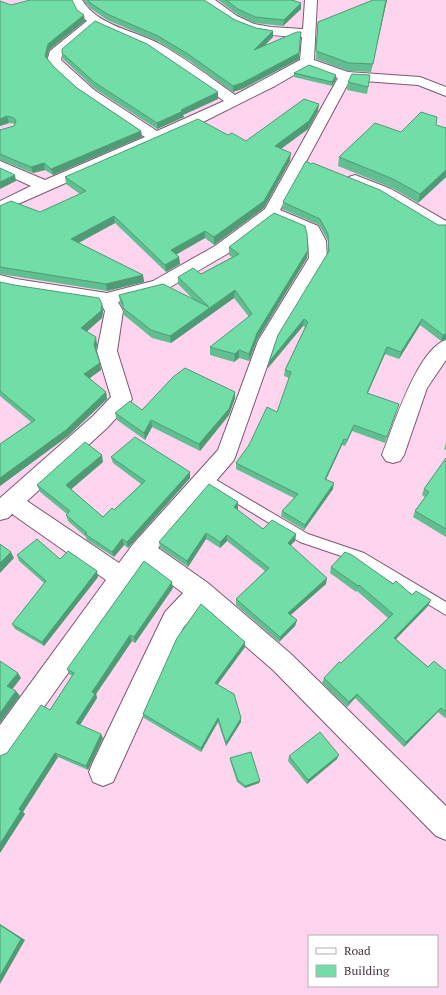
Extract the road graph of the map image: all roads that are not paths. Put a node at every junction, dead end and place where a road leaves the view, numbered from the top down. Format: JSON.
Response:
{"nodes":[{"id":1,"x":76,"y":0,"type":"edge"},
{"id":2,"x":207,"y":0,"type":"edge"},
{"id":3,"x":311,"y":0,"type":"edge"},
{"id":4,"x":95,"y":21,"type":"junction"},
{"id":5,"x":309,"y":33,"type":"junction"},
{"id":6,"x":307,"y":62,"type":"junction"},
{"id":7,"x":346,"y":76,"type":"junction"},
{"id":8,"x":446,"y":92,"type":"edge"},
{"id":9,"x":233,"y":101,"type":"junction"},
{"id":10,"x":156,"y":137,"type":"junction"},
{"id":11,"x":0,"y":166,"type":"edge"},
{"id":12,"x":343,"y":175,"type":"edge"},
{"id":13,"x":44,"y":186,"type":"junction"},
{"id":14,"x":0,"y":207,"type":"edge"},
{"id":15,"x":271,"y":212,"type":"junction"},
{"id":16,"x":443,"y":226,"type":"edge"},
{"id":17,"x":0,"y":281,"type":"edge"},
{"id":18,"x":107,"y":299,"type":"junction"},
{"id":19,"x":446,"y":347,"type":"edge"},
{"id":20,"x":392,"y":455,"type":"dead end"},
{"id":21,"x":206,"y":479,"type":"junction"},
{"id":22,"x":6,"y":507,"type":"edge"},
{"id":23,"x":142,"y":550,"type":"junction"},
{"id":24,"x":122,"y":578,"type":"junction"},
{"id":25,"x":200,"y":591,"type":"junction"},
{"id":26,"x":446,"y":609,"type":"edge"},
{"id":27,"x":0,"y":747,"type":"edge"},
{"id":28,"x":103,"y":772,"type":"dead end"},
{"id":29,"x":446,"y":826,"type":"edge"}],
"edges":[{"from":1,"to":4,"type":"street"},
{"from":2,"to":5,"type":"street"},
{"from":3,"to":5,"type":"street"},
{"from":4,"to":9,"type":"street"},
{"from":4,"to":10,"type":"street"},
{"from":5,"to":6,"type":"street"},
{"from":6,"to":7,"type":"street"},
{"from":6,"to":9,"type":"street"},
{"from":7,"to":8,"type":"street"},
{"from":7,"to":15,"type":"street"},
{"from":9,"to":10,"type":"street"},
{"from":10,"to":13,"type":"street"},
{"from":11,"to":13,"type":"street"},
{"from":12,"to":16,"type":"street"},
{"from":13,"to":14,"type":"street"},
{"from":15,"to":18,"type":"street"},
{"from":15,"to":21,"type":"street"},
{"from":17,"to":18,"type":"street"},
{"from":18,"to":22,"type":"street"},
{"from":19,"to":20,"type":"street"},
{"from":21,"to":23,"type":"street"},
{"from":21,"to":26,"type":"lane"},
{"from":22,"to":24,"type":"street"},
{"from":23,"to":24,"type":"street"},
{"from":23,"to":25,"type":"street"},
{"from":24,"to":27,"type":"street"},
{"from":25,"to":28,"type":"street"},
{"from":25,"to":29,"type":"street"}]}
